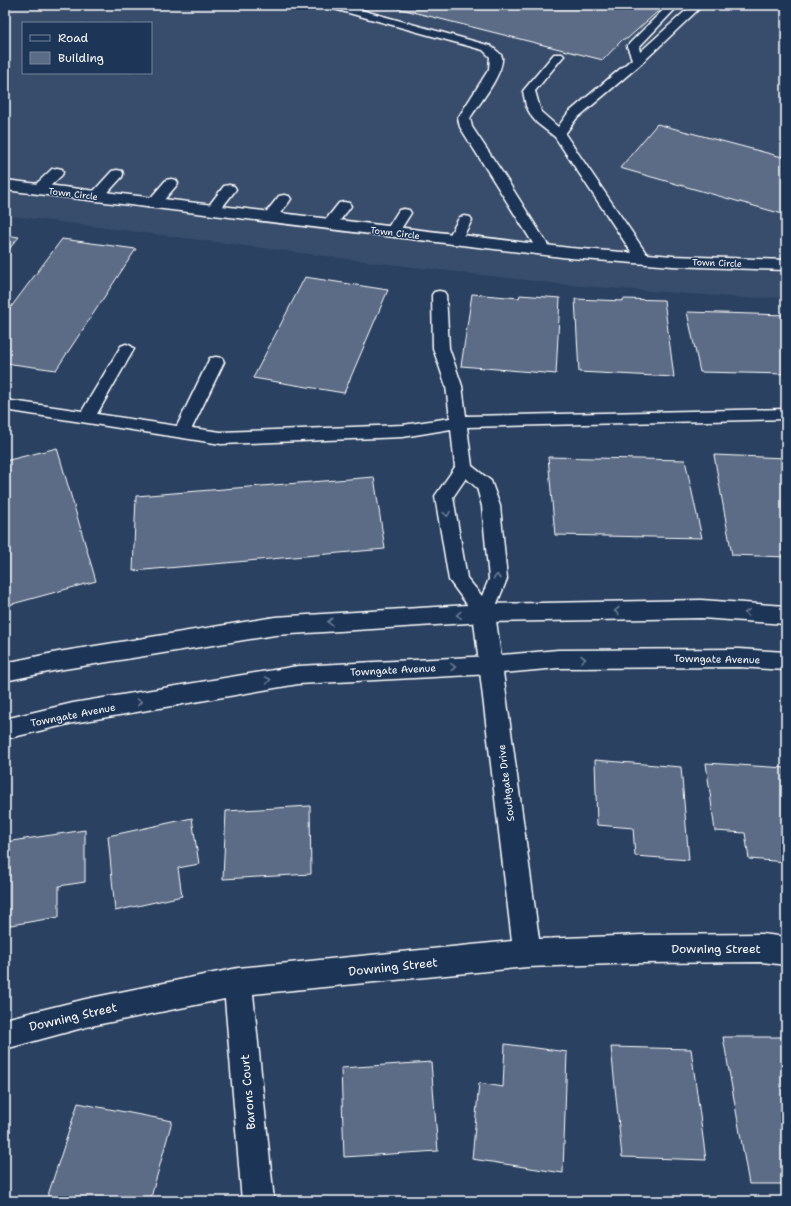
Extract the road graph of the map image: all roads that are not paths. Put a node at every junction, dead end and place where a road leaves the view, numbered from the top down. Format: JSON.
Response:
{"nodes":[{"id":1,"x":331,"y":5,"type":"edge"},
{"id":2,"x":674,"y":5,"type":"edge"},
{"id":3,"x":698,"y":5,"type":"edge"},
{"id":4,"x":558,"y":56,"type":"dead end"},
{"id":5,"x":638,"y":61,"type":"junction"},
{"id":6,"x":559,"y":134,"type":"junction"},
{"id":7,"x":58,"y":172,"type":"dead end"},
{"id":8,"x":117,"y":174,"type":"dead end"},
{"id":9,"x":171,"y":183,"type":"dead end"},
{"id":10,"x":5,"y":185,"type":"edge"},
{"id":11,"x":229,"y":189,"type":"dead end"},
{"id":12,"x":38,"y":190,"type":"junction"},
{"id":13,"x":96,"y":197,"type":"junction"},
{"id":14,"x":284,"y":199,"type":"dead end"},
{"id":15,"x":153,"y":204,"type":"junction"},
{"id":16,"x":344,"y":206,"type":"dead end"},
{"id":17,"x":212,"y":211,"type":"junction"},
{"id":18,"x":404,"y":212,"type":"dead end"},
{"id":19,"x":269,"y":218,"type":"junction"},
{"id":20,"x":465,"y":220,"type":"dead end"},
{"id":21,"x":329,"y":225,"type":"junction"},
{"id":22,"x":392,"y":232,"type":"junction"},
{"id":23,"x":454,"y":240,"type":"junction"},
{"id":24,"x":544,"y":250,"type":"junction"},
{"id":25,"x":643,"y":259,"type":"junction"},
{"id":26,"x":786,"y":265,"type":"edge"},
{"id":27,"x":439,"y":295,"type":"dead end"},
{"id":28,"x":126,"y":349,"type":"dead end"},
{"id":29,"x":216,"y":362,"type":"dead end"},
{"id":30,"x":5,"y":405,"type":"edge"},
{"id":31,"x":786,"y":414,"type":"edge"},
{"id":32,"x":86,"y":418,"type":"junction"},
{"id":33,"x":458,"y":422,"type":"junction"},
{"id":34,"x":182,"y":432,"type":"junction"},
{"id":35,"x":464,"y":468,"type":"junction"},
{"id":36,"x":484,"y":613,"type":"junction"},
{"id":37,"x":786,"y":616,"type":"edge"},
{"id":38,"x":786,"y":661,"type":"edge"},
{"id":39,"x":492,"y":665,"type":"junction"},
{"id":40,"x":5,"y":672,"type":"edge"},
{"id":41,"x":5,"y":728,"type":"edge"},
{"id":42,"x":786,"y":951,"type":"edge"},
{"id":43,"x":526,"y":954,"type":"junction"},
{"id":44,"x":238,"y":982,"type":"junction"},
{"id":45,"x":5,"y":1034,"type":"edge"},
{"id":46,"x":258,"y":1201,"type":"edge"}],
"edges":[{"from":1,"to":24,"type":"lane"},
{"from":2,"to":5,"type":"lane"},
{"from":3,"to":5,"type":"lane"},
{"from":4,"to":6,"type":"lane"},
{"from":5,"to":6,"type":"lane"},
{"from":6,"to":25,"type":"lane"},
{"from":7,"to":12,"type":"lane"},
{"from":8,"to":13,"type":"lane"},
{"from":9,"to":15,"type":"lane"},
{"from":10,"to":12,"type":"street","name":"Town Circle"},
{"from":11,"to":17,"type":"lane"},
{"from":12,"to":13,"type":"street","name":"Town Circle"},
{"from":13,"to":15,"type":"street","name":"Town Circle"},
{"from":14,"to":19,"type":"lane"},
{"from":15,"to":17,"type":"street","name":"Town Circle"},
{"from":16,"to":21,"type":"lane"},
{"from":17,"to":19,"type":"street","name":"Town Circle"},
{"from":18,"to":22,"type":"lane"},
{"from":19,"to":21,"type":"street","name":"Town Circle"},
{"from":20,"to":23,"type":"lane"},
{"from":21,"to":22,"type":"street","name":"Town Circle"},
{"from":22,"to":23,"type":"street","name":"Town Circle"},
{"from":23,"to":24,"type":"street","name":"Town Circle"},
{"from":24,"to":25,"type":"street","name":"Town Circle"},
{"from":25,"to":26,"type":"street","name":"Town Circle"},
{"from":27,"to":33,"type":"lane"},
{"from":28,"to":32,"type":"lane"},
{"from":29,"to":34,"type":"lane"},
{"from":30,"to":32,"type":"lane"},
{"from":31,"to":33,"type":"lane"},
{"from":32,"to":34,"type":"lane"},
{"from":33,"to":34,"type":"lane"},
{"from":33,"to":35,"type":"lane"},
{"from":36,"to":35,"type":"lane","one_way":true},
{"from":35,"to":36,"type":"lane","one_way":true},
{"from":37,"to":36,"type":"street","one_way":true},
{"from":36,"to":39,"type":"street","name":"Southgate Drive"},
{"from":36,"to":40,"type":"street","one_way":true},
{"from":39,"to":38,"type":"street","name":"Towngate Avenue","one_way":true},
{"from":41,"to":39,"type":"street","name":"Towngate Avenue","one_way":true},
{"from":39,"to":43,"type":"street","name":"Southgate Drive"},
{"from":42,"to":43,"type":"street","name":"Downing Street"},
{"from":43,"to":44,"type":"street","name":"Downing Street"},
{"from":44,"to":45,"type":"street","name":"Downing Street"},
{"from":44,"to":46,"type":"street","name":"Barons Court"}]}
